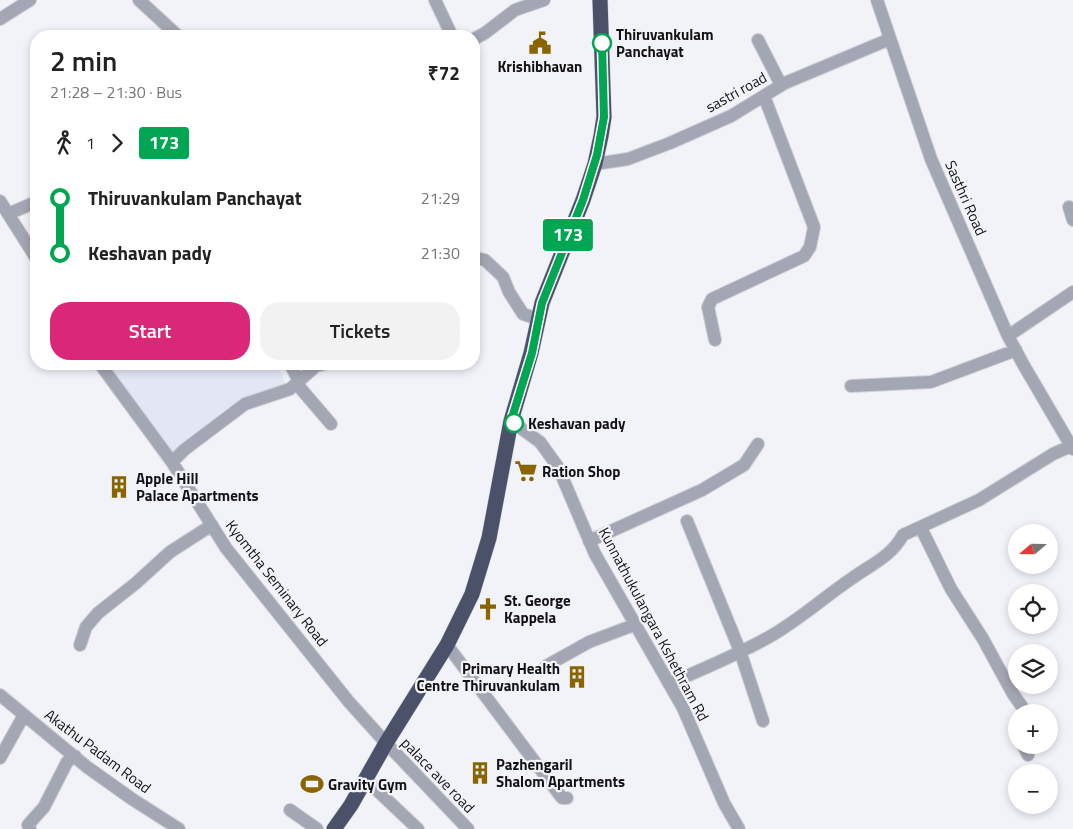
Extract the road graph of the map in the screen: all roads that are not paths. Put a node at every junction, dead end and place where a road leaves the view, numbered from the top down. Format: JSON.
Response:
{"nodes":[{"id":1,"x":30,"y":0,"type":"edge"},
{"id":2,"x":139,"y":0,"type":"edge"},
{"id":3,"x":435,"y":0,"type":"edge"},
{"id":4,"x":544,"y":0,"type":"edge"},
{"id":5,"x":600,"y":0,"type":"edge"},
{"id":6,"x":877,"y":0,"type":"edge"},
{"id":7,"x":0,"y":18,"type":"edge"},
{"id":8,"x":172,"y":30,"type":"edge"},
{"id":9,"x":449,"y":30,"type":"edge"},
{"id":10,"x":480,"y":36,"type":"edge"},
{"id":11,"x":890,"y":39,"type":"junction"},
{"id":12,"x":758,"y":40,"type":"dead end"},
{"id":13,"x":781,"y":85,"type":"junction"},
{"id":14,"x":764,"y":96,"type":"junction"},
{"id":15,"x":595,"y":164,"type":"junction"},
{"id":16,"x":30,"y":203,"type":"edge"},
{"id":17,"x":2,"y":207,"type":"edge"},
{"id":18,"x":30,"y":249,"type":"edge"},
{"id":19,"x":480,"y":259,"type":"edge"},
{"id":20,"x":1073,"y":292,"type":"edge"},
{"id":21,"x":538,"y":319,"type":"junction"},
{"id":22,"x":1008,"y":336,"type":"junction"},
{"id":23,"x":715,"y":340,"type":"dead end"},
{"id":24,"x":1016,"y":350,"type":"junction"},
{"id":25,"x":104,"y":370,"type":"edge"},
{"id":26,"x":292,"y":370,"type":"edge"},
{"id":27,"x":311,"y":370,"type":"edge"},
{"id":28,"x":297,"y":382,"type":"junction"},
{"id":29,"x":851,"y":386,"type":"dead end"},
{"id":30,"x":511,"y":421,"type":"junction"},
{"id":31,"x":331,"y":424,"type":"dead end"},
{"id":32,"x":758,"y":444,"type":"dead end"},
{"id":33,"x":1072,"y":448,"type":"edge"},
{"id":34,"x":172,"y":462,"type":"junction"},
{"id":35,"x":687,"y":521,"type":"dead end"},
{"id":36,"x":212,"y":526,"type":"junction"},
{"id":37,"x":921,"y":528,"type":"junction"},
{"id":38,"x":590,"y":540,"type":"junction"},
{"id":39,"x":634,"y":625,"type":"junction"},
{"id":40,"x":80,"y":645,"type":"dead end"},
{"id":41,"x":447,"y":645,"type":"junction"},
{"id":42,"x":740,"y":651,"type":"junction"},
{"id":43,"x":546,"y":666,"type":"dead end"},
{"id":44,"x":1008,"y":673,"type":"edge"},
{"id":45,"x":669,"y":684,"type":"junction"},
{"id":46,"x":0,"y":695,"type":"edge"},
{"id":47,"x":24,"y":715,"type":"junction"},
{"id":48,"x":763,"y":721,"type":"dead end"},
{"id":49,"x":386,"y":743,"type":"junction"},
{"id":50,"x":75,"y":756,"type":"junction"},
{"id":51,"x":0,"y":758,"type":"edge"},
{"id":52,"x":365,"y":779,"type":"junction"},
{"id":53,"x":567,"y":798,"type":"dead end"},
{"id":54,"x":290,"y":810,"type":"dead end"},
{"id":55,"x":30,"y":829,"type":"edge"},
{"id":56,"x":179,"y":829,"type":"edge"},
{"id":57,"x":317,"y":829,"type":"edge"},
{"id":58,"x":334,"y":829,"type":"edge"},
{"id":59,"x":418,"y":829,"type":"edge"},
{"id":60,"x":468,"y":829,"type":"edge"},
{"id":61,"x":738,"y":829,"type":"edge"}],
"edges":[{"from":1,"to":7,"type":"street"},
{"from":2,"to":8,"type":"street"},
{"from":3,"to":9,"type":"street"},
{"from":4,"to":10,"type":"street"},
{"from":5,"to":15,"type":"highway"},
{"from":6,"to":11,"type":"street","name":"Sasthri Road"},
{"from":11,"to":13,"type":"street","name":"sastri road"},
{"from":11,"to":22,"type":"street","name":"Sasthri Road"},
{"from":12,"to":13,"type":"street"},
{"from":13,"to":14,"type":"street","name":"sastri road"},
{"from":14,"to":15,"type":"street","name":"sastri road"},
{"from":14,"to":23,"type":"street"},
{"from":15,"to":21,"type":"highway"},
{"from":16,"to":17,"type":"street"},
{"from":17,"to":18,"type":"street"},
{"from":19,"to":21,"type":"street"},
{"from":20,"to":22,"type":"street"},
{"from":21,"to":30,"type":"highway"},
{"from":22,"to":24,"type":"street","name":"Sasthri Road"},
{"from":24,"to":29,"type":"street"},
{"from":24,"to":33,"type":"street","name":"Sasthri Road"},
{"from":25,"to":34,"type":"street","name":"Kyomtha Seminary Road"},
{"from":26,"to":28,"type":"street"},
{"from":27,"to":28,"type":"street"},
{"from":28,"to":31,"type":"street"},
{"from":28,"to":34,"type":"street"},
{"from":30,"to":38,"type":"street","name":"Kunnathukulangara Kshethram Rd"},
{"from":30,"to":41,"type":"highway"},
{"from":32,"to":38,"type":"street"},
{"from":33,"to":37,"type":"street"},
{"from":34,"to":36,"type":"street","name":"Kyomtha Seminary Road"},
{"from":35,"to":42,"type":"street"},
{"from":36,"to":40,"type":"street"},
{"from":36,"to":49,"type":"street","name":"Kyomtha Seminary Road"},
{"from":37,"to":42,"type":"street"},
{"from":37,"to":44,"type":"street"},
{"from":38,"to":39,"type":"street","name":"Kunnathukulangara Kshethram Rd"},
{"from":39,"to":43,"type":"street"},
{"from":39,"to":45,"type":"street","name":"Kunnathukulangara Kshethram Rd"},
{"from":41,"to":49,"type":"highway"},
{"from":41,"to":53,"type":"street"},
{"from":42,"to":45,"type":"street"},
{"from":42,"to":48,"type":"street"},
{"from":45,"to":61,"type":"street","name":"Kunnathukulangara Kshethram Rd"},
{"from":46,"to":47,"type":"street","name":"Akathu Padam Road"},
{"from":47,"to":50,"type":"street","name":"Akathu Padam Road"},
{"from":47,"to":51,"type":"street"},
{"from":49,"to":52,"type":"highway"},
{"from":49,"to":60,"type":"street","name":"palace ave road"},
{"from":50,"to":55,"type":"street"},
{"from":50,"to":56,"type":"street","name":"Akathu Padam Road"},
{"from":52,"to":58,"type":"highway"},
{"from":52,"to":59,"type":"street"},
{"from":54,"to":57,"type":"street"}]}
